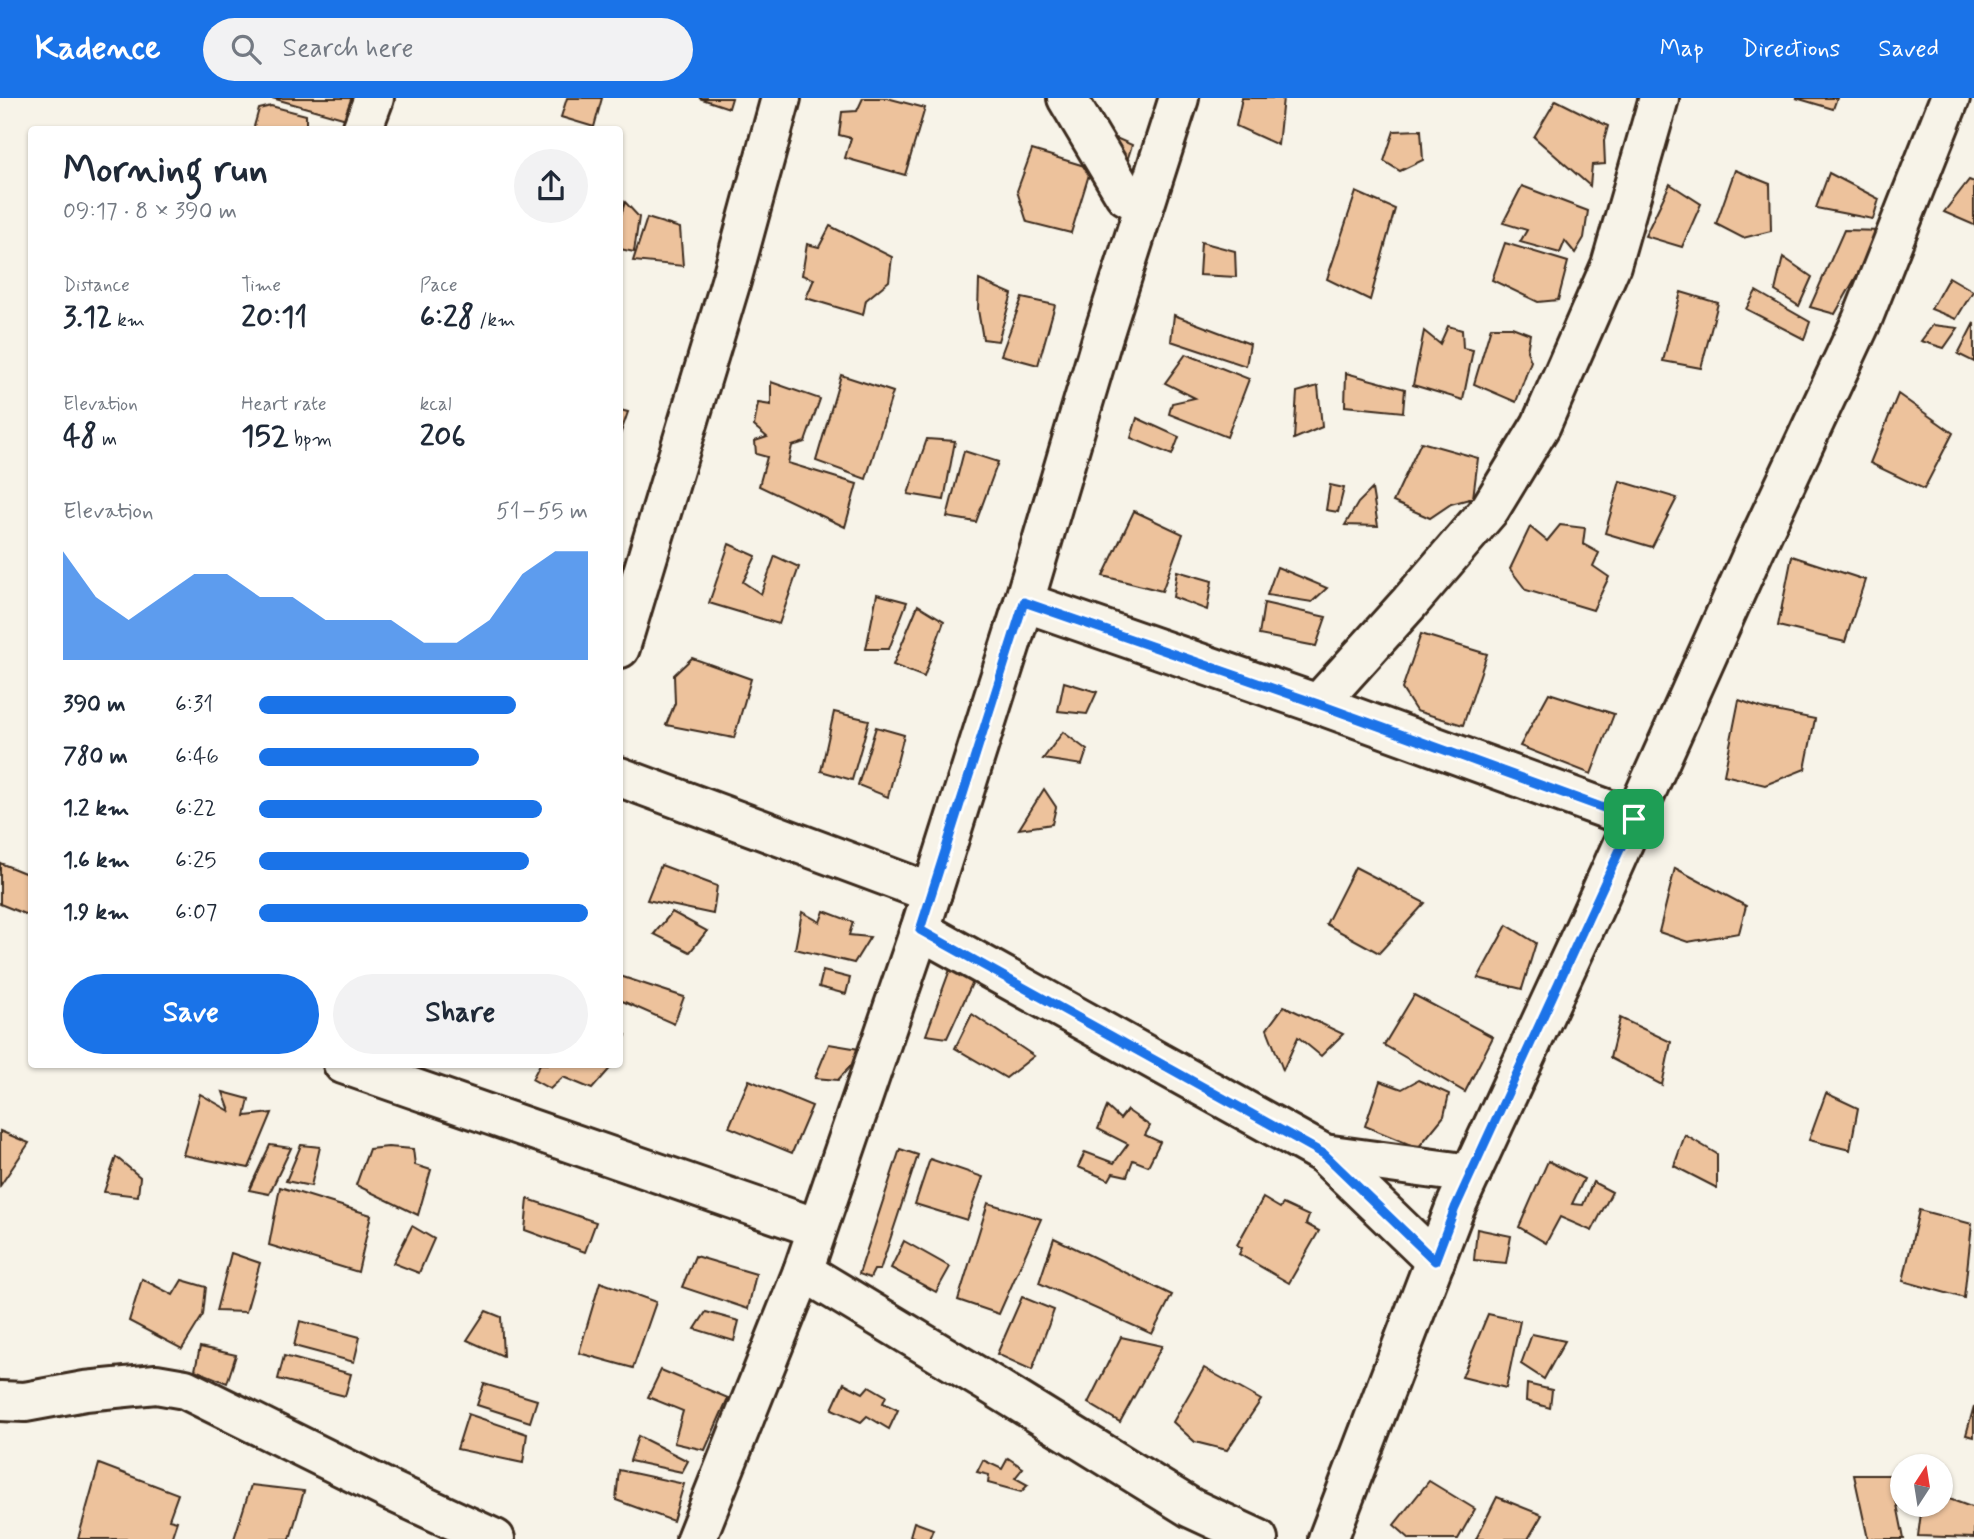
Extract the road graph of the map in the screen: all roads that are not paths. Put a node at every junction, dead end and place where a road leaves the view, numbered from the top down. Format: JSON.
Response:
{"nodes":[{"id":1,"x":374,"y":98,"type":"edge"},
{"id":2,"x":781,"y":98,"type":"edge"},
{"id":3,"x":1067,"y":98,"type":"edge"},
{"id":4,"x":1179,"y":98,"type":"edge"},
{"id":5,"x":1659,"y":98,"type":"edge"},
{"id":6,"x":1950,"y":98,"type":"edge"},
{"id":7,"x":364,"y":126,"type":"edge"},
{"id":8,"x":1144,"y":206,"type":"junction"},
{"id":9,"x":1024,"y":602,"type":"junction"},
{"id":10,"x":623,"y":638,"type":"edge"},
{"id":11,"x":1318,"y":704,"type":"junction"},
{"id":12,"x":623,"y":778,"type":"edge"},
{"id":13,"x":1634,"y":819,"type":"junction"},
{"id":14,"x":932,"y":893,"type":"junction"},
{"id":15,"x":920,"y":930,"type":"junction"},
{"id":16,"x":355,"y":1068,"type":"edge"},
{"id":17,"x":1324,"y":1154,"type":"junction"},
{"id":18,"x":1471,"y":1174,"type":"junction"},
{"id":19,"x":817,"y":1228,"type":"junction"},
{"id":20,"x":1435,"y":1261,"type":"junction"},
{"id":21,"x":803,"y":1272,"type":"junction"},
{"id":22,"x":0,"y":1401,"type":"edge"},
{"id":23,"x":495,"y":1539,"type":"edge"},
{"id":24,"x":696,"y":1539,"type":"edge"},
{"id":25,"x":1258,"y":1539,"type":"edge"},
{"id":26,"x":1328,"y":1539,"type":"edge"}],
"edges":[{"from":1,"to":7,"type":"street"},
{"from":2,"to":10,"type":"street"},
{"from":3,"to":8,"type":"street"},
{"from":4,"to":8,"type":"street"},
{"from":5,"to":11,"type":"street"},
{"from":6,"to":13,"type":"street"},
{"from":8,"to":9,"type":"street"},
{"from":9,"to":11,"type":"street"},
{"from":9,"to":14,"type":"street"},
{"from":11,"to":13,"type":"street"},
{"from":12,"to":14,"type":"street"},
{"from":13,"to":18,"type":"street"},
{"from":14,"to":15,"type":"street"},
{"from":15,"to":17,"type":"street"},
{"from":15,"to":19,"type":"street"},
{"from":16,"to":19,"type":"street"},
{"from":17,"to":18,"type":"street"},
{"from":17,"to":20,"type":"street"},
{"from":18,"to":20,"type":"street"},
{"from":19,"to":21,"type":"street"},
{"from":20,"to":26,"type":"street"},
{"from":21,"to":24,"type":"street"},
{"from":21,"to":25,"type":"street"},
{"from":22,"to":23,"type":"street"}]}
